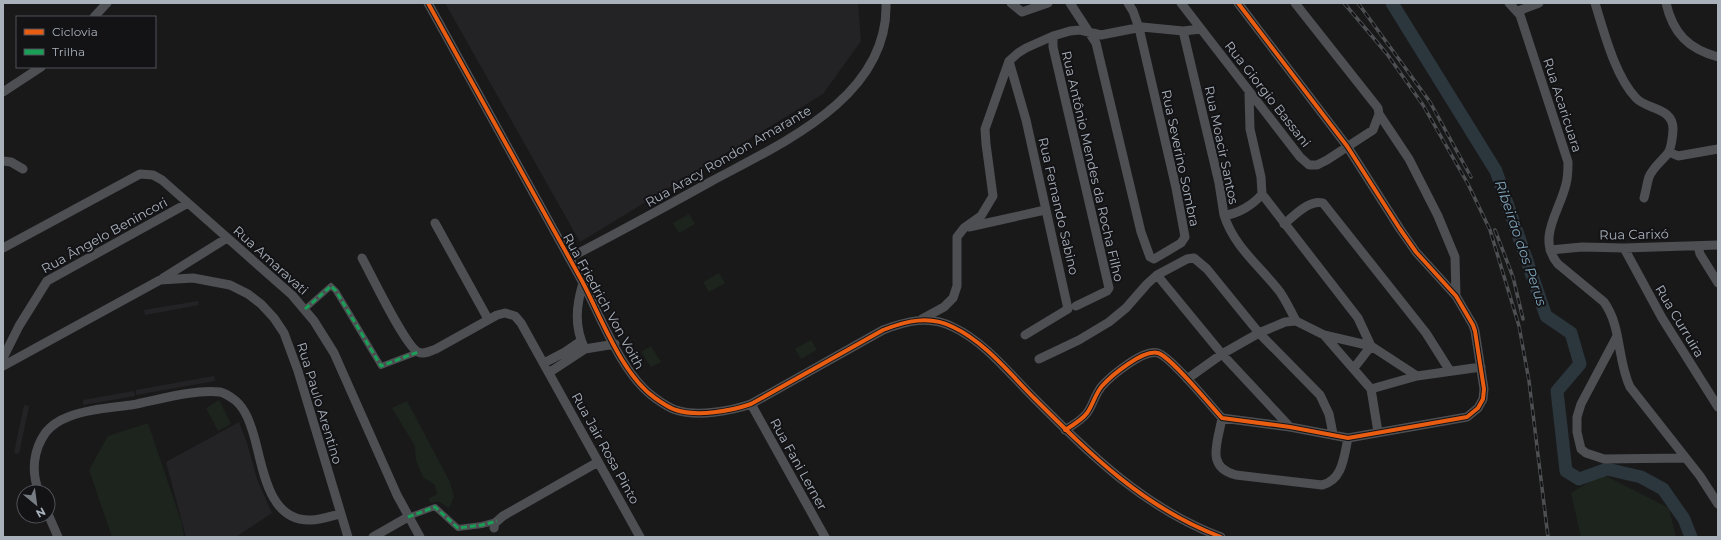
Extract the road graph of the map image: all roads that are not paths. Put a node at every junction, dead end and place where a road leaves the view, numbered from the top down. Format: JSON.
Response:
{"nodes":[{"id":1,"x":108,"y":3,"type":"edge"},
{"id":2,"x":428,"y":3,"type":"edge"},
{"id":3,"x":886,"y":3,"type":"edge"},
{"id":4,"x":1011,"y":3,"type":"edge"},
{"id":5,"x":1048,"y":3,"type":"edge"},
{"id":6,"x":1070,"y":3,"type":"edge"},
{"id":7,"x":1128,"y":3,"type":"edge"},
{"id":8,"x":1182,"y":3,"type":"edge"},
{"id":9,"x":1238,"y":3,"type":"edge"},
{"id":10,"x":1295,"y":3,"type":"edge"},
{"id":11,"x":1509,"y":3,"type":"edge"},
{"id":12,"x":1539,"y":3,"type":"edge"},
{"id":13,"x":1595,"y":3,"type":"edge"},
{"id":14,"x":1666,"y":3,"type":"edge"},
{"id":15,"x":1518,"y":11,"type":"junction"},
{"id":16,"x":95,"y":16,"type":"edge"},
{"id":17,"x":1139,"y":28,"type":"junction"},
{"id":18,"x":1201,"y":29,"type":"junction"},
{"id":19,"x":1183,"y":31,"type":"junction"},
{"id":20,"x":1091,"y":32,"type":"junction"},
{"id":21,"x":1053,"y":36,"type":"junction"},
{"id":22,"x":1718,"y":57,"type":"edge"},
{"id":23,"x":1009,"y":61,"type":"junction"},
{"id":24,"x":40,"y":68,"type":"edge"},
{"id":25,"x":3,"y":92,"type":"edge"},
{"id":26,"x":1250,"y":94,"type":"junction"},
{"id":27,"x":1379,"y":114,"type":"junction"},
{"id":28,"x":1347,"y":146,"type":"junction"},
{"id":29,"x":1718,"y":148,"type":"edge"},
{"id":30,"x":1669,"y":152,"type":"junction"},
{"id":31,"x":3,"y":161,"type":"edge"},
{"id":32,"x":23,"y":169,"type":"dead end"},
{"id":33,"x":1262,"y":194,"type":"junction"},
{"id":34,"x":1644,"y":198,"type":"dead end"},
{"id":35,"x":188,"y":203,"type":"junction"},
{"id":36,"x":1045,"y":210,"type":"junction"},
{"id":37,"x":1224,"y":215,"type":"junction"},
{"id":38,"x":435,"y":223,"type":"dead end"},
{"id":39,"x":1284,"y":224,"type":"junction"},
{"id":40,"x":964,"y":228,"type":"junction"},
{"id":41,"x":227,"y":238,"type":"junction"},
{"id":42,"x":1718,"y":245,"type":"edge"},
{"id":43,"x":1698,"y":246,"type":"junction"},
{"id":44,"x":3,"y":248,"type":"edge"},
{"id":45,"x":1624,"y":248,"type":"junction"},
{"id":46,"x":1550,"y":250,"type":"junction"},
{"id":47,"x":362,"y":258,"type":"dead end"},
{"id":48,"x":569,"y":258,"type":"junction"},
{"id":49,"x":1157,"y":275,"type":"junction"},
{"id":50,"x":160,"y":280,"type":"junction"},
{"id":51,"x":583,"y":283,"type":"junction"},
{"id":52,"x":1718,"y":283,"type":"edge"},
{"id":53,"x":1456,"y":296,"type":"junction"},
{"id":54,"x":1076,"y":306,"type":"dead end"},
{"id":55,"x":305,"y":309,"type":"junction"},
{"id":56,"x":488,"y":319,"type":"junction"},
{"id":57,"x":921,"y":320,"type":"junction"},
{"id":58,"x":1296,"y":321,"type":"junction"},
{"id":59,"x":1259,"y":333,"type":"junction"},
{"id":60,"x":1025,"y":335,"type":"dead end"},
{"id":61,"x":1324,"y":336,"type":"junction"},
{"id":62,"x":1617,"y":336,"type":"junction"},
{"id":63,"x":614,"y":344,"type":"junction"},
{"id":64,"x":583,"y":345,"type":"junction"},
{"id":65,"x":1371,"y":346,"type":"junction"},
{"id":66,"x":420,"y":353,"type":"junction"},
{"id":67,"x":1222,"y":354,"type":"junction"},
{"id":68,"x":3,"y":358,"type":"edge"},
{"id":69,"x":1039,"y":358,"type":"dead end"},
{"id":70,"x":544,"y":363,"type":"junction"},
{"id":71,"x":3,"y":366,"type":"edge"},
{"id":72,"x":1481,"y":367,"type":"junction"},
{"id":73,"x":1354,"y":368,"type":"junction"},
{"id":74,"x":1450,"y":371,"type":"junction"},
{"id":75,"x":550,"y":372,"type":"junction"},
{"id":76,"x":1417,"y":376,"type":"junction"},
{"id":77,"x":1187,"y":379,"type":"junction"},
{"id":78,"x":1371,"y":388,"type":"junction"},
{"id":79,"x":751,"y":404,"type":"junction"},
{"id":80,"x":1718,"y":406,"type":"edge"},
{"id":81,"x":1222,"y":418,"type":"junction"},
{"id":82,"x":1290,"y":427,"type":"junction"},
{"id":83,"x":1065,"y":430,"type":"junction"},
{"id":84,"x":1378,"y":432,"type":"junction"},
{"id":85,"x":1332,"y":434,"type":"junction"},
{"id":86,"x":1348,"y":438,"type":"junction"},
{"id":87,"x":1684,"y":458,"type":"junction"},
{"id":88,"x":598,"y":462,"type":"junction"},
{"id":89,"x":36,"y":484,"type":"edge"},
{"id":90,"x":1718,"y":504,"type":"edge"},
{"id":91,"x":340,"y":514,"type":"junction"},
{"id":92,"x":408,"y":517,"type":"junction"},
{"id":93,"x":52,"y":524,"type":"edge"},
{"id":94,"x":496,"y":524,"type":"joint"},
{"id":95,"x":58,"y":537,"type":"edge"},
{"id":96,"x":348,"y":537,"type":"edge"},
{"id":97,"x":373,"y":537,"type":"edge"},
{"id":98,"x":420,"y":537,"type":"edge"},
{"id":99,"x":640,"y":537,"type":"edge"},
{"id":100,"x":825,"y":537,"type":"edge"},
{"id":101,"x":1221,"y":537,"type":"edge"}],
"edges":[{"from":1,"to":16,"type":"street"},
{"from":2,"to":48,"type":"street","name":"Rua Friedrich Von Voith"},
{"from":3,"to":48,"type":"street","name":"Rua Aracy Rondon Amarante"},
{"from":4,"to":5,"type":"street"},
{"from":6,"to":20,"type":"street"},
{"from":7,"to":17,"type":"street","name":"Rua Severino Sombra"},
{"from":8,"to":18,"type":"street","name":"Rua Giorgio Bassani"},
{"from":9,"to":28,"type":"street"},
{"from":10,"to":27,"type":"street"},
{"from":11,"to":15,"type":"street"},
{"from":12,"to":15,"type":"street"},
{"from":13,"to":30,"type":"street"},
{"from":14,"to":22,"type":"street"},
{"from":15,"to":46,"type":"street","name":"Rua Acaricuara"},
{"from":17,"to":19,"type":"street"},
{"from":17,"to":20,"type":"street"},
{"from":17,"to":20,"type":"street","name":"Rua Severino Sombra"},
{"from":18,"to":19,"type":"street"},
{"from":18,"to":26,"type":"street","name":"Rua Giorgio Bassani"},
{"from":19,"to":37,"type":"street","name":"Rua Moacir Santos"},
{"from":20,"to":21,"type":"street"},
{"from":21,"to":23,"type":"street"},
{"from":21,"to":54,"type":"street","name":"Rua Antônio Mendes da Rocha Filho"},
{"from":23,"to":36,"type":"street","name":"Rua Fernando Sabino"},
{"from":23,"to":40,"type":"street"},
{"from":24,"to":25,"type":"street"},
{"from":26,"to":28,"type":"street","name":"Rua Giorgio Bassani"},
{"from":26,"to":33,"type":"street"},
{"from":27,"to":28,"type":"street"},
{"from":27,"to":53,"type":"street"},
{"from":28,"to":53,"type":"street"},
{"from":29,"to":30,"type":"street"},
{"from":30,"to":34,"type":"street"},
{"from":31,"to":32,"type":"street"},
{"from":33,"to":37,"type":"street","name":"Rua Moacir Santos"},
{"from":33,"to":39,"type":"street"},
{"from":35,"to":41,"type":"street","name":"Rua Amaravati"},
{"from":35,"to":44,"type":"street","name":"Rua Amaravati"},
{"from":35,"to":68,"type":"street","name":"Rua Ângelo Benincori"},
{"from":36,"to":40,"type":"street"},
{"from":36,"to":60,"type":"street","name":"Rua Fernando Sabino"},
{"from":37,"to":58,"type":"street"},
{"from":38,"to":56,"type":"street"},
{"from":39,"to":65,"type":"street"},
{"from":39,"to":74,"type":"street"},
{"from":40,"to":57,"type":"street"},
{"from":41,"to":50,"type":"street"},
{"from":41,"to":55,"type":"street","name":"Rua Amaravati"},
{"from":42,"to":43,"type":"street","name":"Rua Carixó"},
{"from":43,"to":45,"type":"street","name":"Rua Carixó"},
{"from":43,"to":52,"type":"street"},
{"from":45,"to":46,"type":"street","name":"Rua Carixó"},
{"from":45,"to":80,"type":"street","name":"Rua Curruira"},
{"from":46,"to":62,"type":"street"},
{"from":47,"to":66,"type":"street"},
{"from":48,"to":51,"type":"street","name":"Rua Friedrich Von Voith"},
{"from":49,"to":59,"type":"street"},
{"from":49,"to":67,"type":"street"},
{"from":49,"to":69,"type":"street"},
{"from":50,"to":71,"type":"street","name":"Rua Paulo Arentino"},
{"from":50,"to":91,"type":"street","name":"Rua Paulo Arentino"},
{"from":51,"to":63,"type":"street","name":"Rua Friedrich Von Voith"},
{"from":51,"to":64,"type":"street"},
{"from":53,"to":72,"type":"street"},
{"from":55,"to":66,"type":"street"},
{"from":55,"to":92,"type":"street","name":"Rua Amaravati"},
{"from":56,"to":66,"type":"street","name":"Rua Jair Rosa Pinto"},
{"from":56,"to":70,"type":"street","name":"Rua Jair Rosa Pinto"},
{"from":57,"to":79,"type":"street","name":"Rua Friedrich Von Voith"},
{"from":57,"to":83,"type":"street","name":"Rua Friedrich Von Voith"},
{"from":58,"to":59,"type":"street"},
{"from":58,"to":61,"type":"street"},
{"from":59,"to":67,"type":"street"},
{"from":59,"to":85,"type":"street"},
{"from":61,"to":65,"type":"street"},
{"from":61,"to":73,"type":"street"},
{"from":62,"to":87,"type":"street"},
{"from":62,"to":87,"type":"street"},
{"from":63,"to":64,"type":"street"},
{"from":63,"to":79,"type":"street","name":"Rua Friedrich Von Voith"},
{"from":64,"to":70,"type":"street"},
{"from":64,"to":75,"type":"street"},
{"from":65,"to":73,"type":"street"},
{"from":65,"to":76,"type":"street"},
{"from":67,"to":77,"type":"street"},
{"from":67,"to":82,"type":"street"},
{"from":70,"to":75,"type":"street","name":"Rua Jair Rosa Pinto"},
{"from":72,"to":74,"type":"street"},
{"from":72,"to":84,"type":"street"},
{"from":73,"to":78,"type":"street"},
{"from":74,"to":76,"type":"street"},
{"from":75,"to":88,"type":"street","name":"Rua Jair Rosa Pinto"},
{"from":76,"to":78,"type":"street"},
{"from":77,"to":81,"type":"street"},
{"from":77,"to":83,"type":"street"},
{"from":78,"to":84,"type":"street"},
{"from":79,"to":100,"type":"street","name":"Rua Fani Lerner"},
{"from":81,"to":82,"type":"street"},
{"from":81,"to":86,"type":"street"},
{"from":82,"to":85,"type":"street"},
{"from":83,"to":101,"type":"street","name":"Rua Friedrich Von Voith"},
{"from":84,"to":86,"type":"street"},
{"from":85,"to":86,"type":"street"},
{"from":87,"to":90,"type":"street"},
{"from":88,"to":94,"type":"street"},
{"from":88,"to":99,"type":"street","name":"Rua Jair Rosa Pinto"},
{"from":89,"to":91,"type":"street"},
{"from":91,"to":96,"type":"street","name":"Rua Paulo Arentino"},
{"from":92,"to":94,"type":"street"},
{"from":92,"to":97,"type":"street"},
{"from":92,"to":98,"type":"street","name":"Rua Amaravati"},
{"from":93,"to":95,"type":"street"}]}
